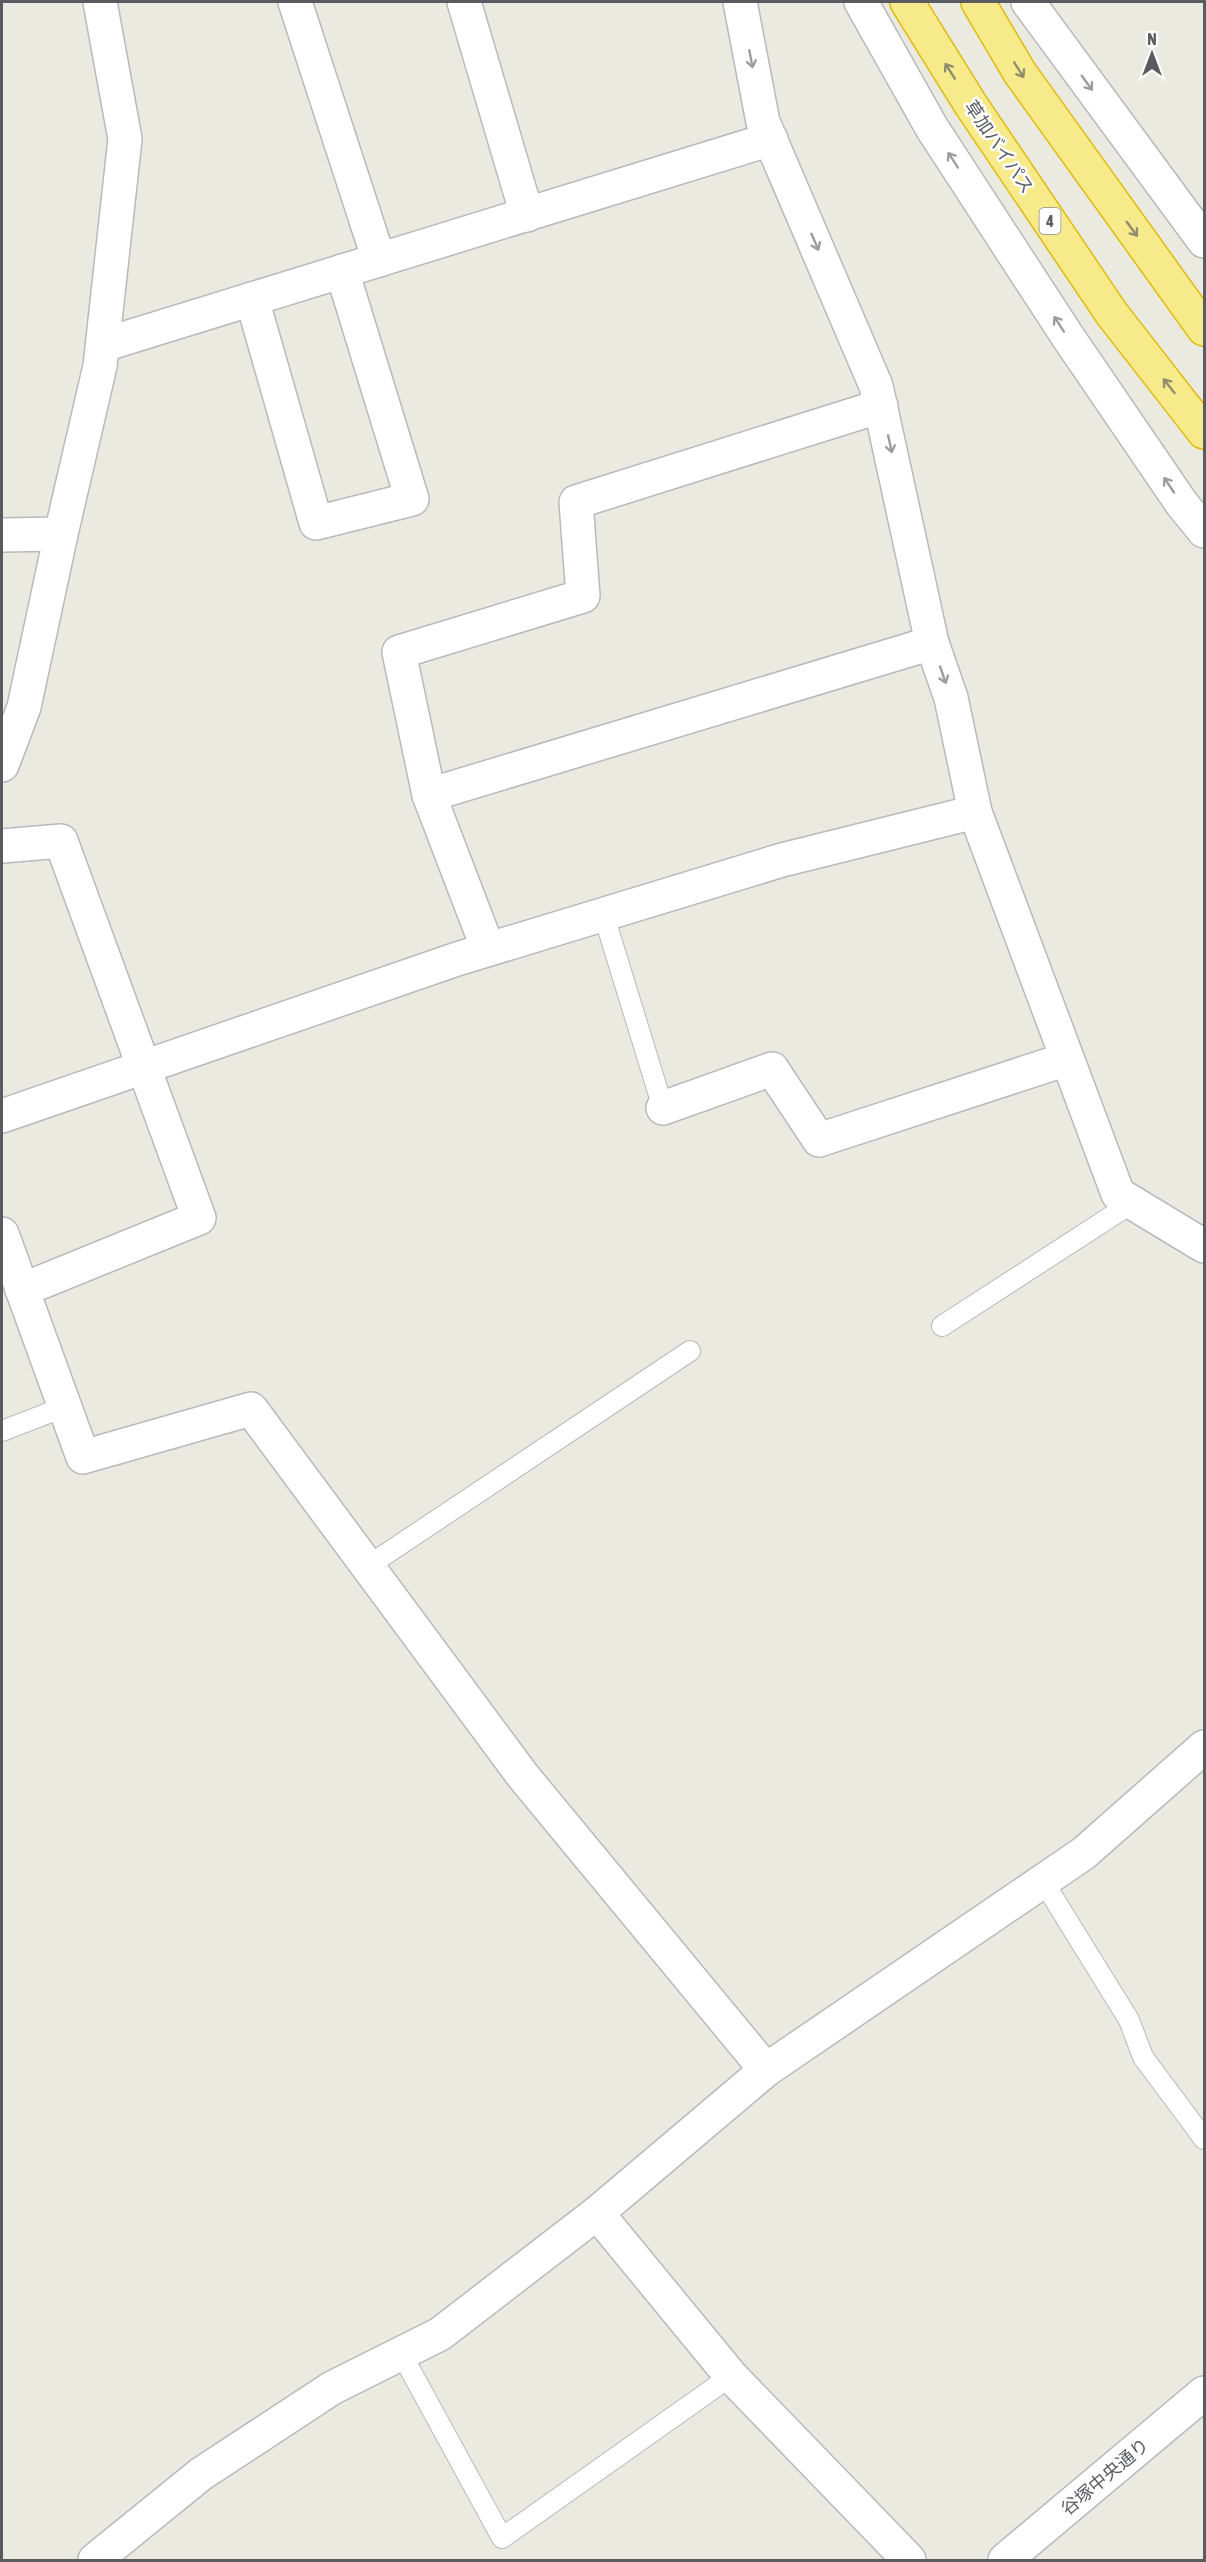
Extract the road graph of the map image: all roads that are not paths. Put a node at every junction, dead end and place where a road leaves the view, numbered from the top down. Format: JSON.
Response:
{"nodes":[{"id":1,"x":100,"y":2,"type":"edge"},
{"id":2,"x":295,"y":2,"type":"edge"},
{"id":3,"x":464,"y":2,"type":"edge"},
{"id":4,"x":740,"y":2,"type":"edge"},
{"id":5,"x":861,"y":2,"type":"edge"},
{"id":6,"x":907,"y":2,"type":"edge"},
{"id":7,"x":978,"y":2,"type":"edge"},
{"id":8,"x":1028,"y":2,"type":"edge"},
{"id":9,"x":771,"y":139,"type":"junction"},
{"id":10,"x":527,"y":214,"type":"junction"},
{"id":11,"x":1202,"y":233,"type":"edge"},
{"id":12,"x":379,"y":260,"type":"junction"},
{"id":13,"x":342,"y":271,"type":"junction"},
{"id":14,"x":252,"y":299,"type":"junction"},
{"id":15,"x":1204,"y":329,"type":"edge"},
{"id":16,"x":103,"y":345,"type":"junction"},
{"id":17,"x":881,"y":406,"type":"junction"},
{"id":18,"x":1204,"y":432,"type":"edge"},
{"id":19,"x":1204,"y":531,"type":"edge"},
{"id":20,"x":61,"y":534,"type":"junction"},
{"id":21,"x":2,"y":535,"type":"edge"},
{"id":22,"x":932,"y":643,"type":"junction"},
{"id":23,"x":2,"y":765,"type":"edge"},
{"id":24,"x":429,"y":795,"type":"junction"},
{"id":25,"x":975,"y":812,"type":"junction"},
{"id":26,"x":2,"y":846,"type":"edge"},
{"id":27,"x":604,"y":916,"type":"junction"},
{"id":28,"x":488,"y":950,"type":"junction"},
{"id":29,"x":1067,"y":1059,"type":"junction"},
{"id":30,"x":144,"y":1066,"type":"junction"},
{"id":31,"x":663,"y":1108,"type":"joint"},
{"id":32,"x":2,"y":1116,"type":"edge"},
{"id":33,"x":1132,"y":1203,"type":"junction"},
{"id":34,"x":2,"y":1234,"type":"edge"},
{"id":35,"x":1204,"y":1246,"type":"edge"},
{"id":36,"x":22,"y":1290,"type":"junction"},
{"id":37,"x":942,"y":1326,"type":"dead end"},
{"id":38,"x":690,"y":1351,"type":"dead end"},
{"id":39,"x":64,"y":1407,"type":"junction"},
{"id":40,"x":2,"y":1431,"type":"edge"},
{"id":41,"x":368,"y":1566,"type":"junction"},
{"id":42,"x":1204,"y":1747,"type":"edge"},
{"id":43,"x":1043,"y":1881,"type":"junction"},
{"id":44,"x":766,"y":2070,"type":"junction"},
{"id":45,"x":1204,"y":2139,"type":"edge"},
{"id":46,"x":597,"y":2213,"type":"junction"},
{"id":47,"x":401,"y":2353,"type":"junction"},
{"id":48,"x":731,"y":2376,"type":"junction"},
{"id":49,"x":1204,"y":2393,"type":"edge"},
{"id":50,"x":94,"y":2560,"type":"edge"},
{"id":51,"x":909,"y":2560,"type":"edge"},
{"id":52,"x":1005,"y":2560,"type":"edge"}],
"edges":[{"from":1,"to":16,"type":"street"},
{"from":2,"to":12,"type":"street"},
{"from":3,"to":10,"type":"street"},
{"from":4,"to":9,"type":"street","one_way":true},
{"from":19,"to":5,"type":"street","one_way":true},
{"from":18,"to":6,"type":"highway","name":"草加バイパス","number":"4","one_way":true},
{"from":7,"to":15,"type":"highway","one_way":true},
{"from":8,"to":11,"type":"street","one_way":true},
{"from":9,"to":10,"type":"street"},
{"from":9,"to":17,"type":"street","one_way":true},
{"from":10,"to":12,"type":"street"},
{"from":12,"to":13,"type":"street"},
{"from":13,"to":14,"type":"street"},
{"from":13,"to":14,"type":"street"},
{"from":14,"to":16,"type":"street"},
{"from":16,"to":20,"type":"street"},
{"from":17,"to":22,"type":"street","one_way":true},
{"from":17,"to":24,"type":"street"},
{"from":20,"to":21,"type":"street"},
{"from":20,"to":23,"type":"street"},
{"from":22,"to":24,"type":"street"},
{"from":22,"to":25,"type":"street","one_way":true},
{"from":24,"to":28,"type":"street"},
{"from":25,"to":27,"type":"street"},
{"from":25,"to":29,"type":"street"},
{"from":26,"to":30,"type":"street"},
{"from":27,"to":28,"type":"street"},
{"from":27,"to":31,"type":"lane"},
{"from":28,"to":30,"type":"street"},
{"from":29,"to":31,"type":"street"},
{"from":29,"to":33,"type":"street"},
{"from":30,"to":32,"type":"street"},
{"from":30,"to":36,"type":"street"},
{"from":33,"to":35,"type":"street"},
{"from":33,"to":37,"type":"lane"},
{"from":34,"to":36,"type":"street"},
{"from":36,"to":39,"type":"street"},
{"from":38,"to":41,"type":"lane"},
{"from":39,"to":40,"type":"lane"},
{"from":39,"to":41,"type":"street"},
{"from":41,"to":44,"type":"street"},
{"from":42,"to":43,"type":"street"},
{"from":43,"to":44,"type":"street"},
{"from":43,"to":45,"type":"lane"},
{"from":44,"to":46,"type":"street"},
{"from":46,"to":47,"type":"street"},
{"from":46,"to":48,"type":"street"},
{"from":47,"to":48,"type":"lane"},
{"from":47,"to":50,"type":"street"},
{"from":48,"to":51,"type":"street"},
{"from":49,"to":52,"type":"street","name":"谷塚中央通り"}]}
